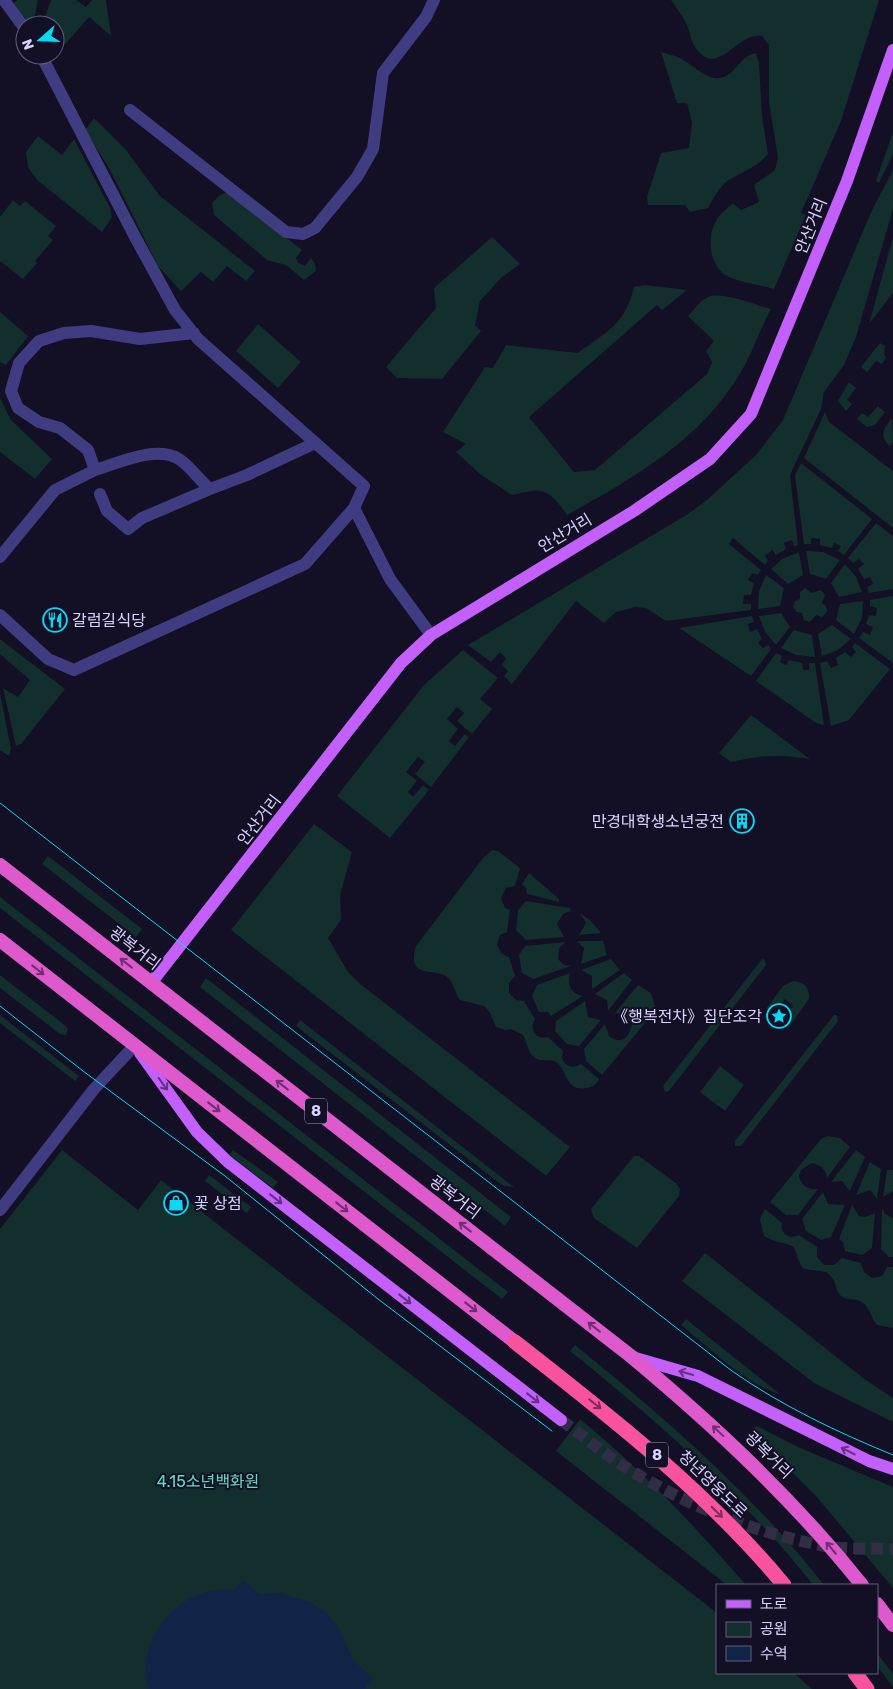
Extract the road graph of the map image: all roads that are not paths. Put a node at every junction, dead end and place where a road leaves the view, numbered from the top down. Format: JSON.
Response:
{"nodes":[{"id":1,"x":4,"y":0,"type":"edge"},
{"id":2,"x":434,"y":0,"type":"edge"},
{"id":3,"x":15,"y":15,"type":"edge"},
{"id":4,"x":893,"y":50,"type":"edge"},
{"id":5,"x":46,"y":65,"type":"edge"},
{"id":6,"x":130,"y":110,"type":"dead end"},
{"id":7,"x":194,"y":333,"type":"junction"},
{"id":8,"x":315,"y":443,"type":"junction"},
{"id":9,"x":95,"y":470,"type":"junction"},
{"id":10,"x":210,"y":489,"type":"junction"},
{"id":11,"x":100,"y":494,"type":"dead end"},
{"id":12,"x":354,"y":508,"type":"junction"},
{"id":13,"x":0,"y":557,"type":"edge"},
{"id":14,"x":0,"y":615,"type":"edge"},
{"id":15,"x":430,"y":635,"type":"junction"},
{"id":16,"x":0,"y":865,"type":"edge"},
{"id":17,"x":0,"y":940,"type":"edge"},
{"id":18,"x":151,"y":983,"type":"junction"},
{"id":19,"x":135,"y":1045,"type":"junction"},
{"id":20,"x":0,"y":1210,"type":"edge"},
{"id":21,"x":516,"y":1342,"type":"joint"},
{"id":22,"x":632,"y":1357,"type":"junction"},
{"id":23,"x":561,"y":1420,"type":"tunnel mouth"},
{"id":24,"x":893,"y":1469,"type":"edge"},
{"id":25,"x":783,"y":1584,"type":"edge"},
{"id":26,"x":861,"y":1584,"type":"edge"},
{"id":27,"x":878,"y":1605,"type":"edge"},
{"id":28,"x":893,"y":1625,"type":"edge"},
{"id":29,"x":856,"y":1674,"type":"edge"},
{"id":30,"x":867,"y":1689,"type":"edge"}],
"edges":[{"from":1,"to":3,"type":"street"},
{"from":2,"to":6,"type":"street"},
{"from":4,"to":15,"type":"main road","name":"안산거리"},
{"from":5,"to":7,"type":"street"},
{"from":7,"to":8,"type":"street"},
{"from":7,"to":9,"type":"street"},
{"from":8,"to":10,"type":"street"},
{"from":8,"to":12,"type":"street"},
{"from":9,"to":10,"type":"street"},
{"from":9,"to":13,"type":"street"},
{"from":10,"to":11,"type":"street"},
{"from":12,"to":14,"type":"street"},
{"from":12,"to":15,"type":"street"},
{"from":15,"to":18,"type":"main road","name":"안산거리"},
{"from":18,"to":16,"type":"highway","name":"광복거리","number":"8","one_way":true},
{"from":17,"to":19,"type":"highway","number":"8","one_way":true},
{"from":22,"to":18,"type":"highway","name":"광복거리","number":"8","one_way":true},
{"from":19,"to":20,"type":"street"},
{"from":19,"to":21,"type":"highway","number":"8","one_way":true},
{"from":19,"to":23,"type":"main road","one_way":true},
{"from":21,"to":25,"type":"highway","name":"청년영웅도로","number":"8","one_way":true},
{"from":24,"to":22,"type":"main road","one_way":true},
{"from":26,"to":22,"type":"highway","name":"광복거리","number":"8","one_way":true},
{"from":27,"to":28,"type":"highway"},
{"from":29,"to":30,"type":"highway"}]}
